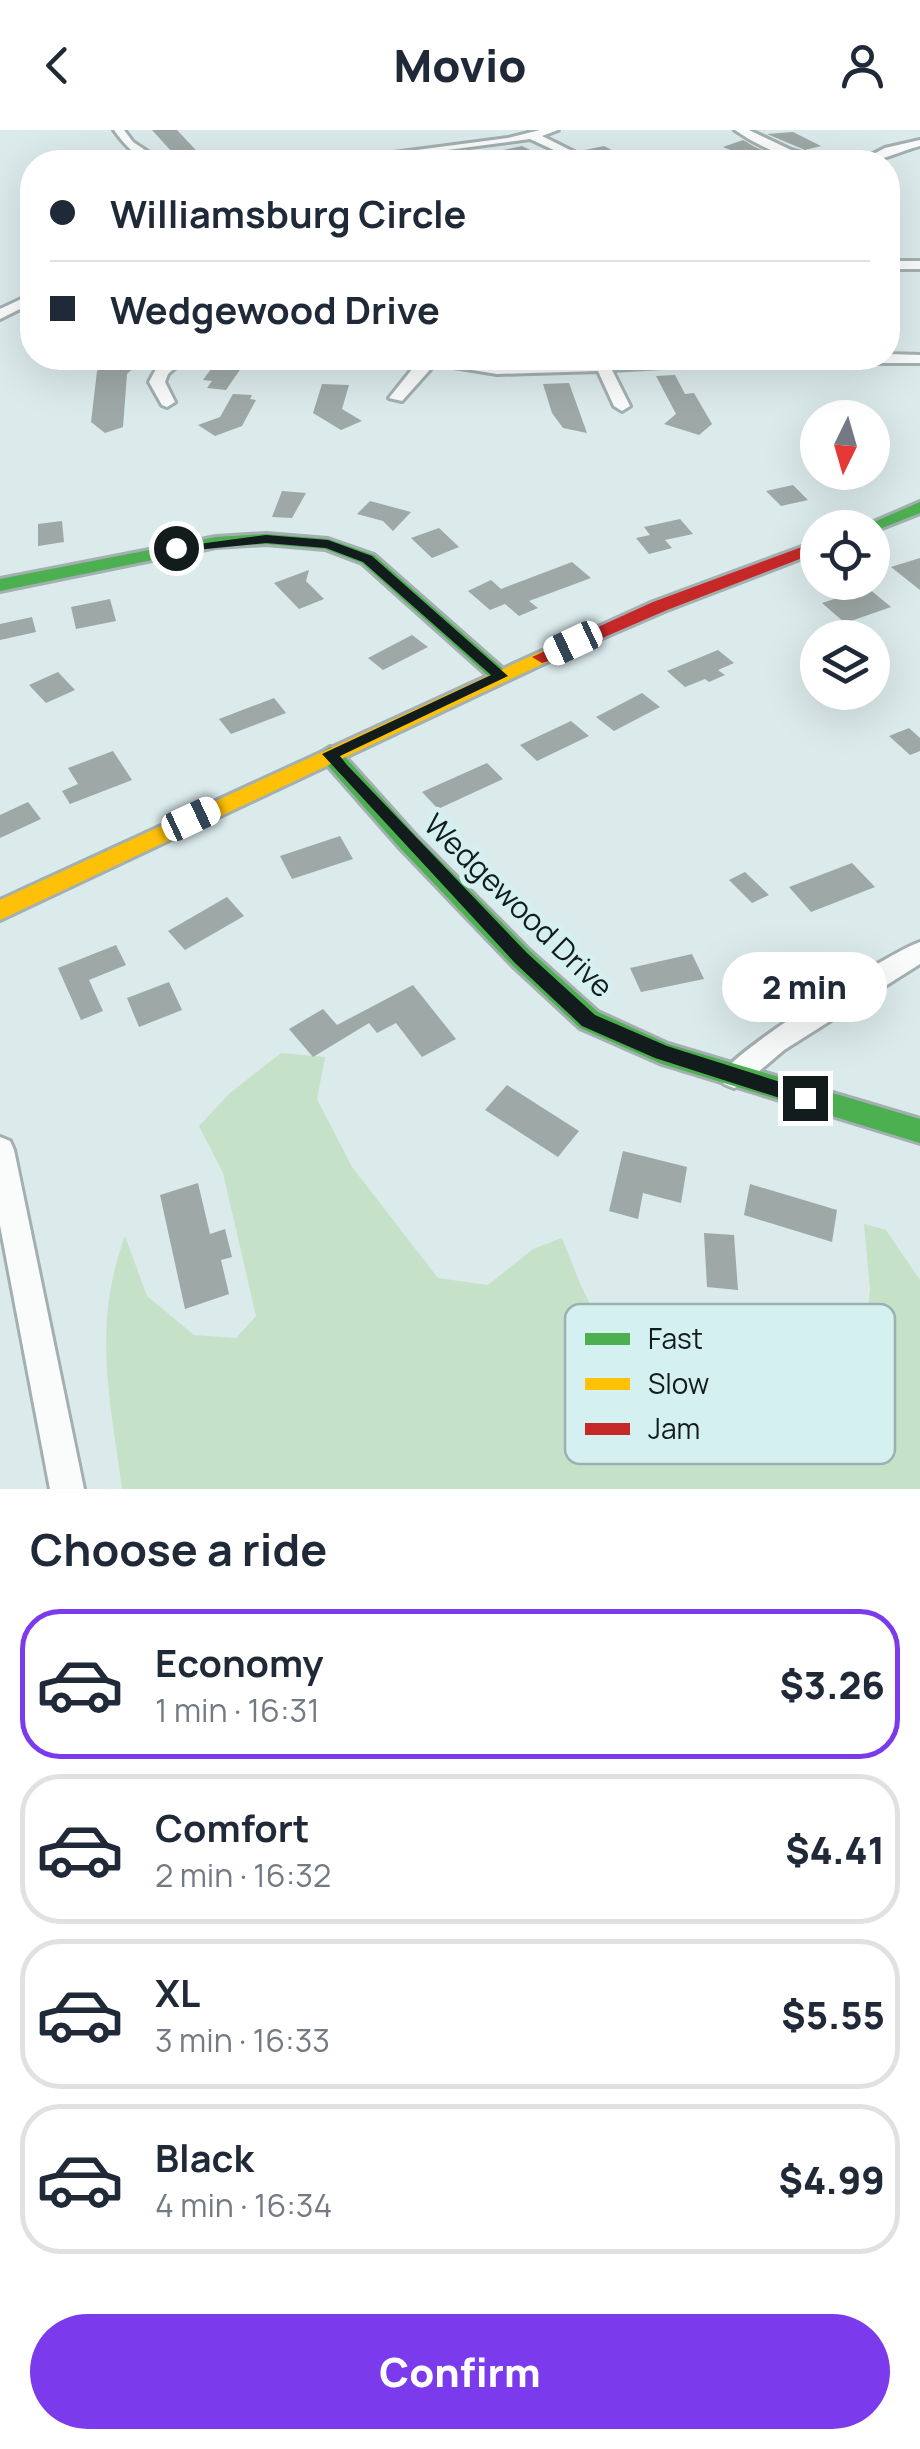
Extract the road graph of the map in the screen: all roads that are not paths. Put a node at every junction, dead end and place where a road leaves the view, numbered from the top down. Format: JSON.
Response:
{"nodes":[{"id":1,"x":119,"y":130,"type":"edge"},
{"id":2,"x":553,"y":130,"type":"edge"},
{"id":3,"x":740,"y":130,"type":"edge"},
{"id":4,"x":533,"y":136,"type":"junction"},
{"id":5,"x":920,"y":143,"type":"edge"},
{"id":6,"x":139,"y":150,"type":"edge"},
{"id":7,"x":399,"y":150,"type":"edge"},
{"id":8,"x":563,"y":150,"type":"edge"},
{"id":9,"x":782,"y":150,"type":"edge"},
{"id":10,"x":890,"y":150,"type":"edge"},
{"id":11,"x":0,"y":298,"type":"edge"},
{"id":12,"x":20,"y":304,"type":"edge"},
{"id":13,"x":17,"y":306,"type":"junction"},
{"id":14,"x":0,"y":315,"type":"edge"},
{"id":15,"x":165,"y":370,"type":"edge"},
{"id":16,"x":419,"y":370,"type":"edge"},
{"id":17,"x":490,"y":370,"type":"edge"},
{"id":18,"x":547,"y":370,"type":"edge"},
{"id":19,"x":605,"y":370,"type":"edge"},
{"id":20,"x":397,"y":398,"type":"dead end"},
{"id":21,"x":167,"y":402,"type":"dead end"},
{"id":22,"x":622,"y":406,"type":"dead end"},
{"id":23,"x":920,"y":508,"type":"edge"},
{"id":24,"x":890,"y":520,"type":"edge"},
{"id":25,"x":800,"y":553,"type":"edge"},
{"id":26,"x":0,"y":586,"type":"edge"},
{"id":27,"x":501,"y":676,"type":"junction"},
{"id":28,"x":330,"y":754,"type":"junction"},
{"id":29,"x":0,"y":912,"type":"edge"},
{"id":30,"x":920,"y":952,"type":"edge"},
{"id":31,"x":734,"y":1076,"type":"junction"},
{"id":32,"x":920,"y":1130,"type":"edge"},
{"id":33,"x":0,"y":1150,"type":"edge"},
{"id":34,"x":67,"y":1489,"type":"edge"}],
"edges":[{"from":1,"to":6,"type":"street"},
{"from":2,"to":4,"type":"street"},
{"from":3,"to":9,"type":"street"},
{"from":4,"to":7,"type":"street"},
{"from":4,"to":8,"type":"street"},
{"from":5,"to":10,"type":"street"},
{"from":11,"to":13,"type":"street"},
{"from":12,"to":13,"type":"street"},
{"from":13,"to":14,"type":"street"},
{"from":15,"to":21,"type":"street"},
{"from":16,"to":20,"type":"street"},
{"from":17,"to":18,"type":"street"},
{"from":19,"to":22,"type":"street"},
{"from":23,"to":24,"type":"street"},
{"from":25,"to":27,"type":"street"},
{"from":26,"to":27,"type":"street"},
{"from":27,"to":28,"type":"street"},
{"from":28,"to":29,"type":"street"},
{"from":28,"to":31,"type":"street","name":"Wedgewood Drive"},
{"from":30,"to":31,"type":"street"},
{"from":31,"to":32,"type":"street","name":"Wedgewood Drive"},
{"from":33,"to":34,"type":"street"}]}
